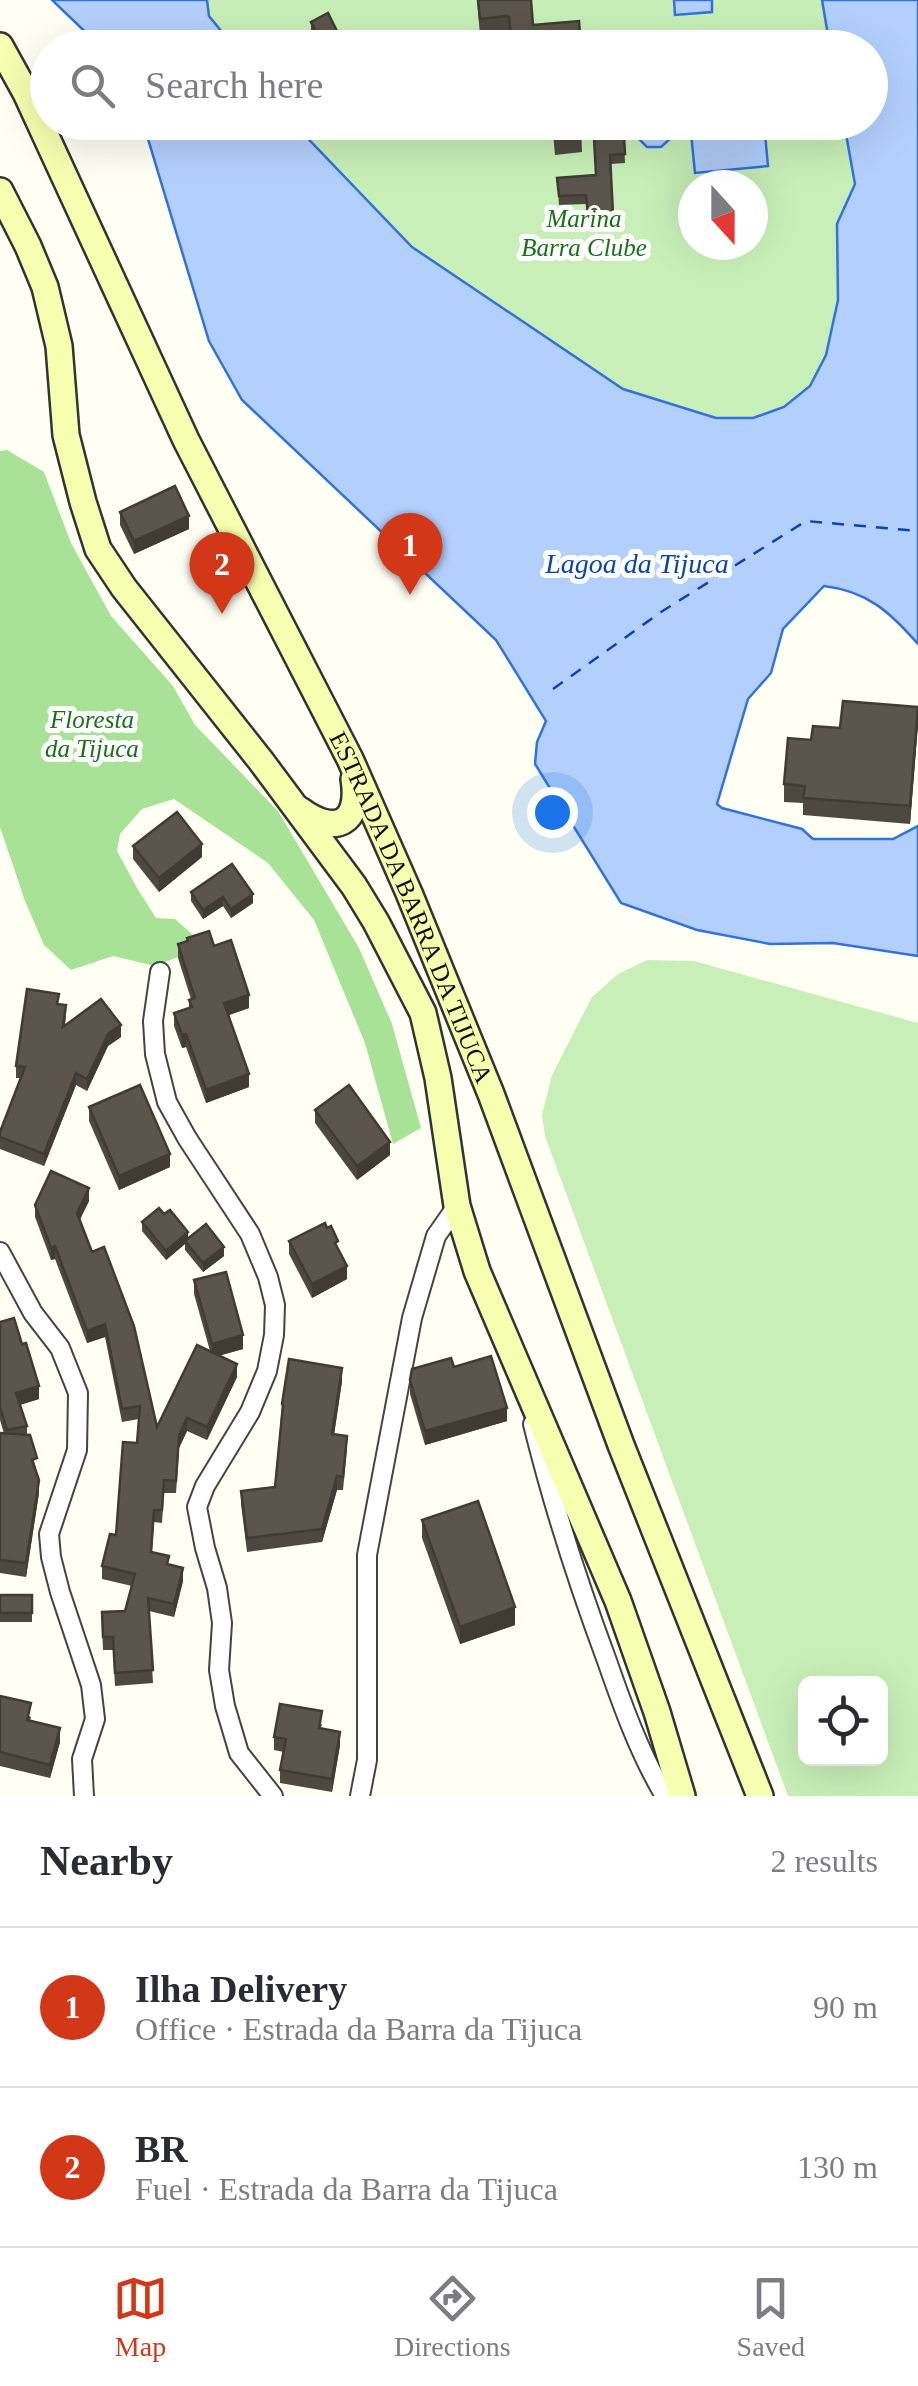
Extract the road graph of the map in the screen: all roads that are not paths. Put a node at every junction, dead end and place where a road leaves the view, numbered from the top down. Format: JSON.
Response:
{"nodes":[{"id":1,"x":2,"y":52,"type":"edge"},
{"id":2,"x":30,"y":102,"type":"edge"},
{"id":3,"x":48,"y":140,"type":"edge"},
{"id":4,"x":0,"y":191,"type":"edge"},
{"id":5,"x":350,"y":759,"type":"junction"},
{"id":6,"x":292,"y":804,"type":"junction"},
{"id":7,"x":160,"y":972,"type":"dead end"},
{"id":8,"x":458,"y":1206,"type":"junction"},
{"id":9,"x":0,"y":1252,"type":"edge"},
{"id":10,"x":518,"y":1366,"type":"junction"},
{"id":11,"x":84,"y":1796,"type":"edge"},
{"id":12,"x":272,"y":1796,"type":"edge"},
{"id":13,"x":360,"y":1796,"type":"edge"},
{"id":14,"x":666,"y":1796,"type":"edge"},
{"id":15,"x":682,"y":1796,"type":"edge"},
{"id":16,"x":760,"y":1796,"type":"edge"}],
"edges":[{"from":1,"to":2,"type":"main road","name":"ESTRADA DA BARRA DA TIJUCA"},
{"from":3,"to":5,"type":"main road","name":"ESTRADA DA BARRA DA TIJUCA"},
{"from":4,"to":6,"type":"main road","name":"ESTRADA DA BARRA DA TIJUCA"},
{"from":5,"to":6,"type":"main road"},
{"from":5,"to":16,"type":"main road","name":"ESTRADA DA BARRA DA TIJUCA"},
{"from":6,"to":8,"type":"main road","name":"ESTRADA DA BARRA DA TIJUCA"},
{"from":7,"to":12,"type":"street"},
{"from":8,"to":10,"type":"main road","name":"ESTRADA DA BARRA DA TIJUCA"},
{"from":8,"to":13,"type":"street"},
{"from":9,"to":11,"type":"street"},
{"from":10,"to":14,"type":"street"},
{"from":10,"to":15,"type":"main road","name":"ESTRADA DA BARRA DA TIJUCA"}]}
